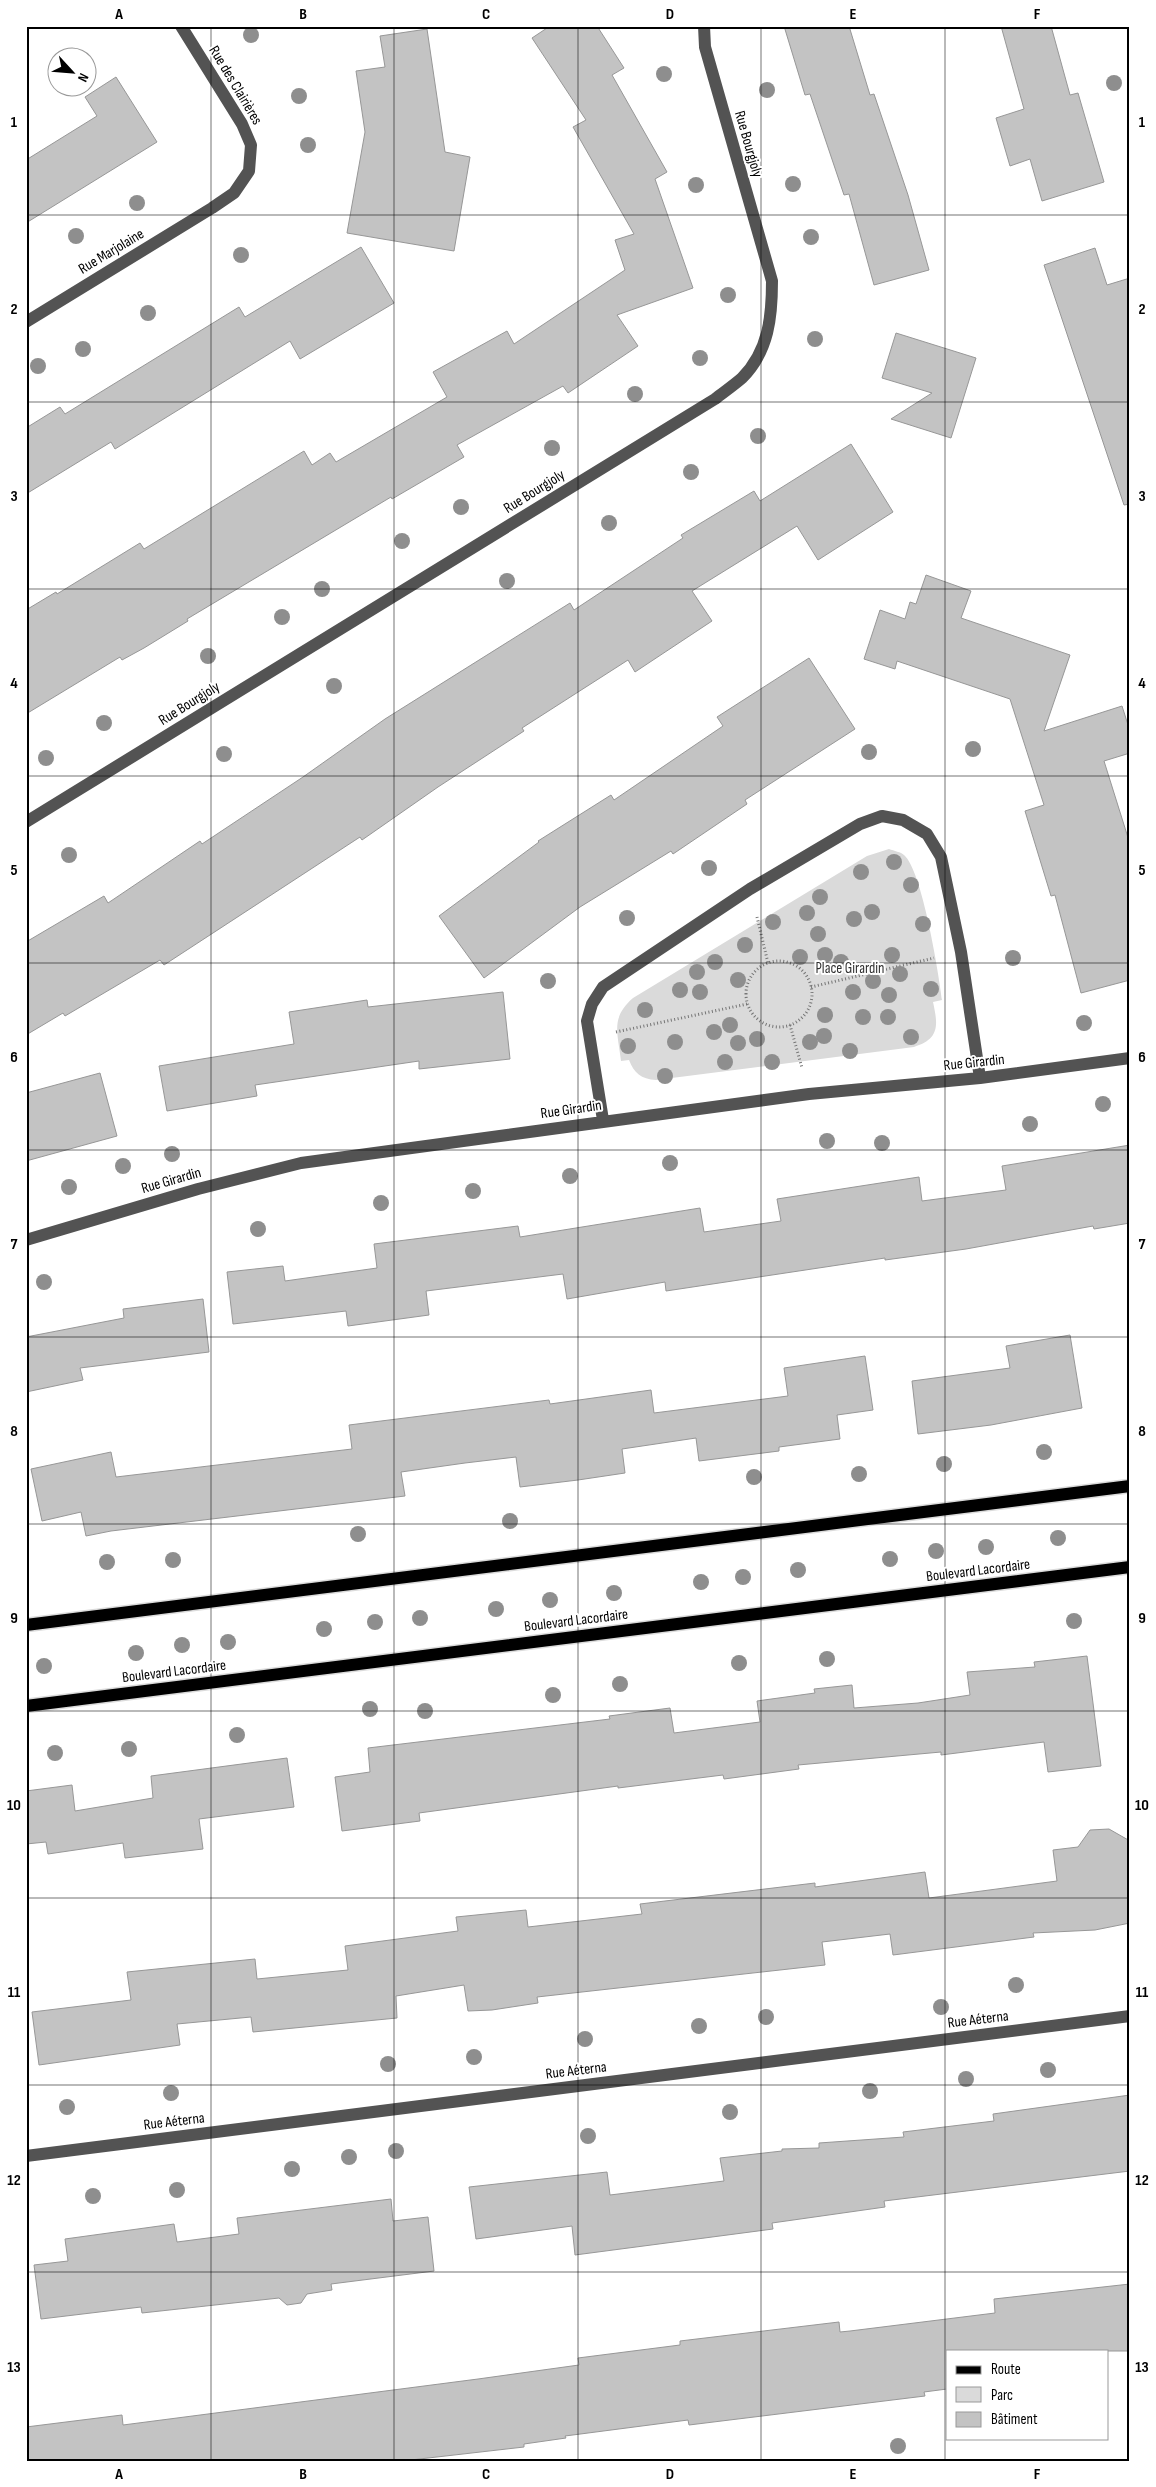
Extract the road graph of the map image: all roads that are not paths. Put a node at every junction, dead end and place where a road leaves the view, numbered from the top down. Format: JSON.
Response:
{"nodes":[{"id":1,"x":181,"y":26,"type":"edge"},
{"id":2,"x":704,"y":26,"type":"edge"},
{"id":3,"x":212,"y":208,"type":"joint"},
{"id":4,"x":26,"y":322,"type":"edge"},
{"id":5,"x":26,"y":822,"type":"edge"},
{"id":6,"x":1130,"y":1058,"type":"edge"},
{"id":7,"x":980,"y":1078,"type":"junction"},
{"id":8,"x":603,"y":1120,"type":"junction"},
{"id":9,"x":26,"y":1240,"type":"edge"},
{"id":10,"x":1130,"y":1486,"type":"edge"},
{"id":11,"x":1130,"y":1567,"type":"edge"},
{"id":12,"x":26,"y":1625,"type":"edge"},
{"id":13,"x":26,"y":1706,"type":"edge"},
{"id":14,"x":1130,"y":2016,"type":"edge"},
{"id":15,"x":26,"y":2156,"type":"edge"}],
"edges":[{"from":1,"to":3,"type":"street","name":"Rue des Clairières"},
{"from":2,"to":5,"type":"street","name":"Rue Bourgjoly"},
{"from":3,"to":4,"type":"street","name":"Rue Marjolaine"},
{"from":6,"to":7,"type":"street","name":"Rue Girardin"},
{"from":7,"to":8,"type":"street","name":"Rue Girardin"},
{"from":7,"to":8,"type":"street"},
{"from":8,"to":9,"type":"street","name":"Rue Girardin"},
{"from":10,"to":12,"type":"main road"},
{"from":11,"to":13,"type":"main road","name":"Boulevard Lacordaire"},
{"from":14,"to":15,"type":"street","name":"Rue Aéterna"}]}
